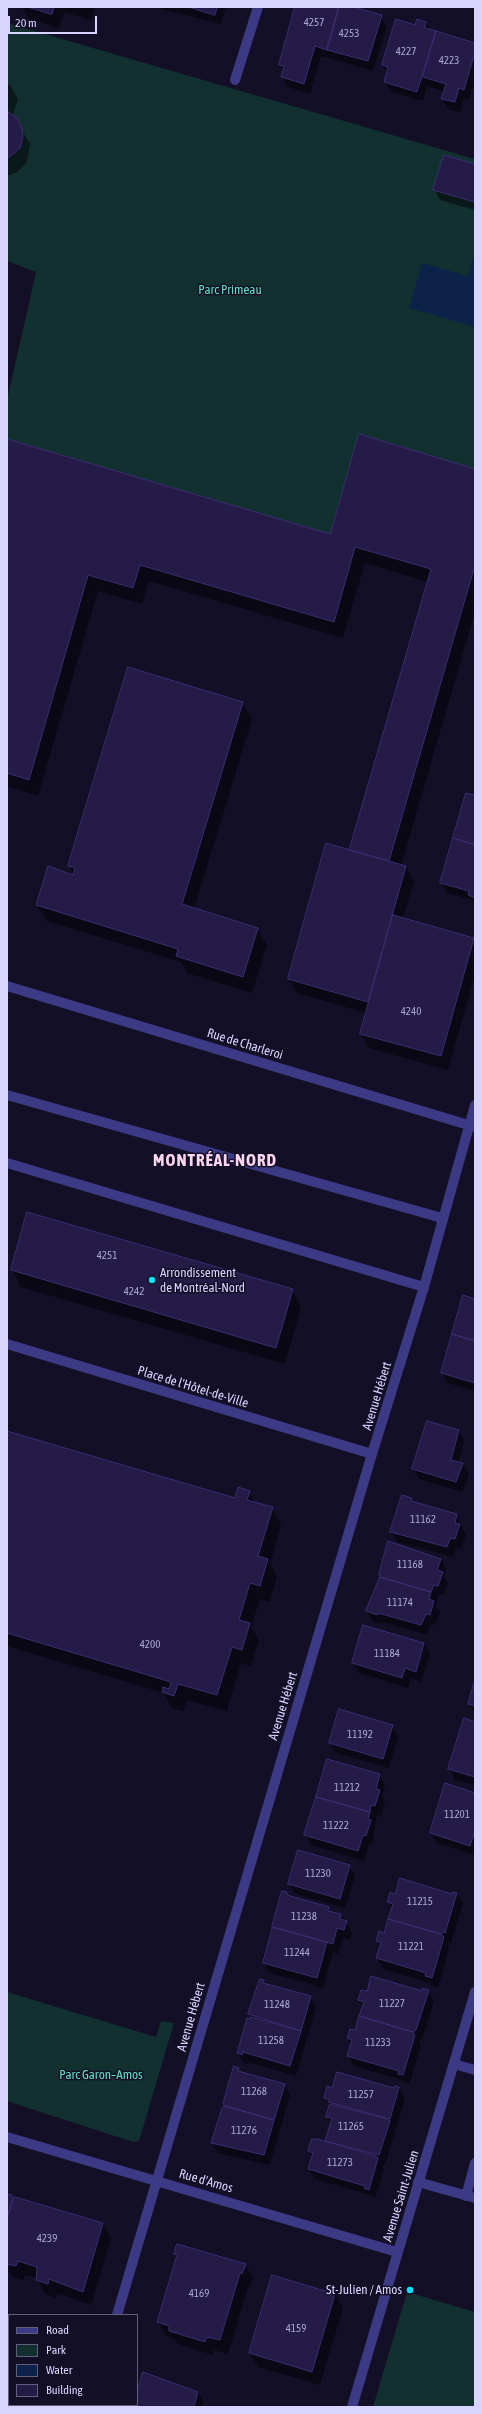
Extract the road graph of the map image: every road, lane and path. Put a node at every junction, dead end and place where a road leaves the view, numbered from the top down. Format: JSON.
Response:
{"nodes":[{"id":1,"x":258,"y":7,"type":"edge"},
{"id":2,"x":235,"y":80,"type":"dead end"},
{"id":3,"x":7,"y":986,"type":"edge"},
{"id":4,"x":7,"y":1095,"type":"edge"},
{"id":5,"x":475,"y":1105,"type":"edge"},
{"id":6,"x":472,"y":1126,"type":"edge"},
{"id":7,"x":7,"y":1163,"type":"edge"},
{"id":8,"x":442,"y":1218,"type":"junction"},
{"id":9,"x":424,"y":1288,"type":"junction"},
{"id":10,"x":7,"y":1344,"type":"edge"},
{"id":11,"x":372,"y":1454,"type":"junction"},
{"id":12,"x":475,"y":1992,"type":"edge"},
{"id":13,"x":454,"y":2064,"type":"junction"},
{"id":14,"x":475,"y":2070,"type":"edge"},
{"id":15,"x":7,"y":2137,"type":"edge"},
{"id":16,"x":475,"y":2163,"type":"edge"},
{"id":17,"x":156,"y":2180,"type":"junction"},
{"id":18,"x":418,"y":2182,"type":"junction"},
{"id":19,"x":471,"y":2197,"type":"edge"},
{"id":20,"x":398,"y":2252,"type":"junction"},
{"id":21,"x":117,"y":2314,"type":"edge"},
{"id":22,"x":352,"y":2407,"type":"edge"}],
"edges":[{"from":1,"to":2,"type":"street"},
{"from":3,"to":6,"type":"street","name":"Rue de Charleroi"},
{"from":4,"to":8,"type":"street"},
{"from":5,"to":6,"type":"street","name":"Avenue Hébert"},
{"from":6,"to":8,"type":"street","name":"Avenue Hébert"},
{"from":7,"to":9,"type":"street"},
{"from":8,"to":9,"type":"street","name":"Avenue Hébert"},
{"from":9,"to":11,"type":"street","name":"Avenue Hébert"},
{"from":10,"to":11,"type":"street","name":"Place de l'Hôtel-de-Ville"},
{"from":11,"to":17,"type":"street","name":"Avenue Hébert"},
{"from":12,"to":13,"type":"street","name":"Avenue Saint-Julien"},
{"from":13,"to":14,"type":"street"},
{"from":13,"to":18,"type":"street","name":"Avenue Saint-Julien"},
{"from":15,"to":17,"type":"street","name":"Rue d'Amos"},
{"from":16,"to":19,"type":"street"},
{"from":17,"to":20,"type":"street","name":"Rue d'Amos"},
{"from":17,"to":21,"type":"street","name":"Avenue Hébert"},
{"from":18,"to":19,"type":"street"},
{"from":18,"to":20,"type":"street","name":"Avenue Saint-Julien"},
{"from":20,"to":22,"type":"street","name":"Avenue Saint-Julien"}]}
